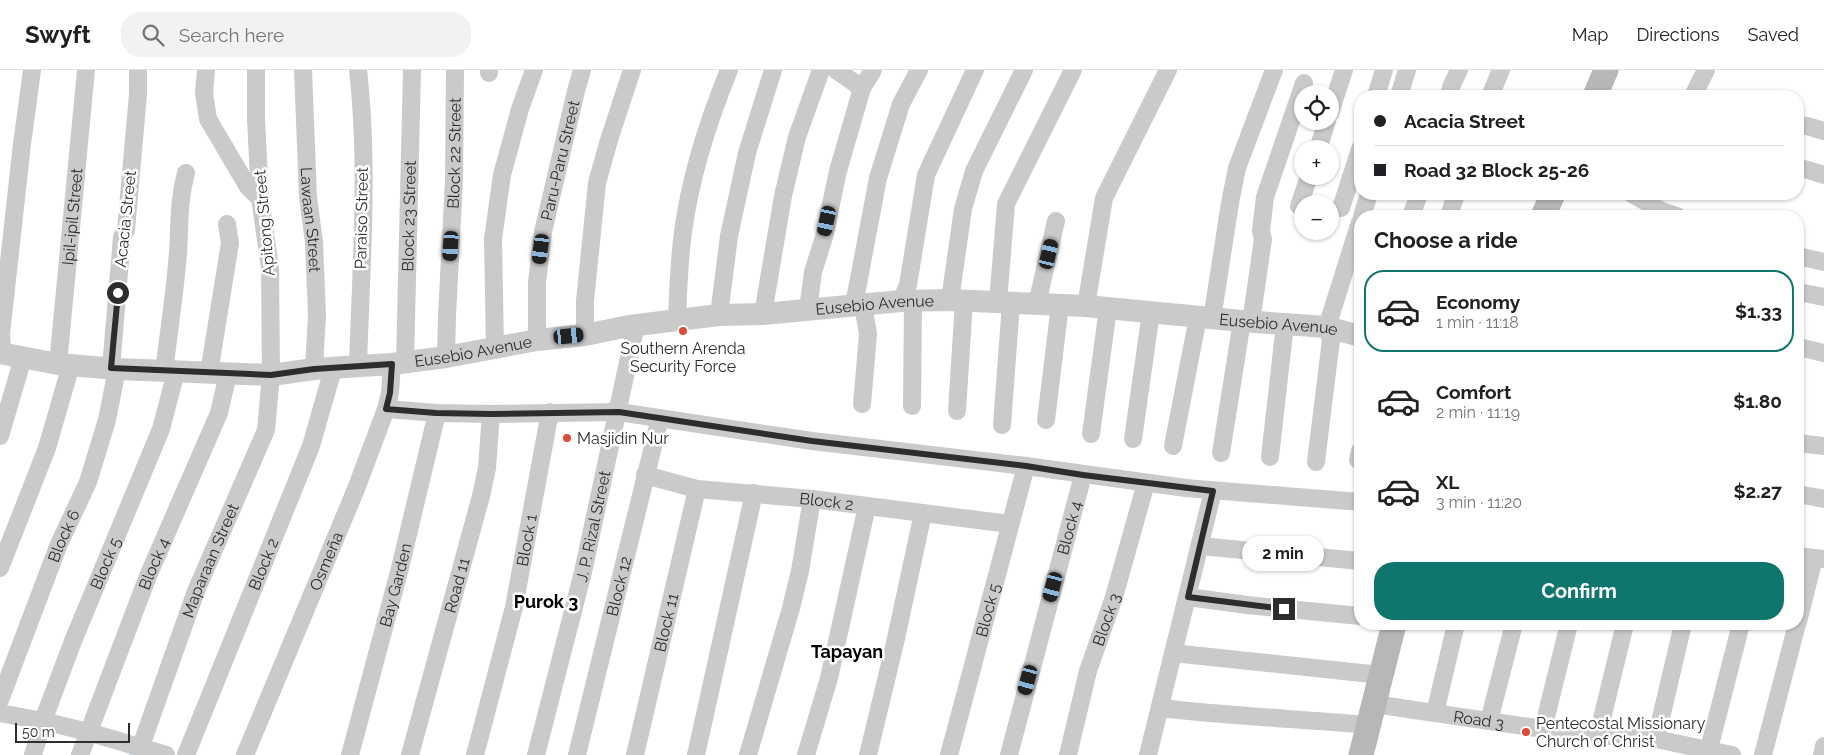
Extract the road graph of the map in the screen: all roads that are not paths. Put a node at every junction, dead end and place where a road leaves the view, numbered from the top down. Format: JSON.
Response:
{"nodes":[{"id":1,"x":32,"y":70,"type":"edge"},
{"id":2,"x":86,"y":70,"type":"edge"},
{"id":3,"x":138,"y":70,"type":"edge"},
{"id":4,"x":206,"y":70,"type":"edge"},
{"id":5,"x":256,"y":70,"type":"edge"},
{"id":6,"x":303,"y":70,"type":"edge"},
{"id":7,"x":358,"y":70,"type":"edge"},
{"id":8,"x":412,"y":70,"type":"edge"},
{"id":9,"x":455,"y":70,"type":"edge"},
{"id":10,"x":534,"y":70,"type":"edge"},
{"id":11,"x":582,"y":70,"type":"edge"},
{"id":12,"x":632,"y":70,"type":"edge"},
{"id":13,"x":730,"y":70,"type":"edge"},
{"id":14,"x":773,"y":70,"type":"edge"},
{"id":15,"x":821,"y":70,"type":"edge"},
{"id":16,"x":836,"y":70,"type":"edge"},
{"id":17,"x":873,"y":70,"type":"edge"},
{"id":18,"x":919,"y":70,"type":"edge"},
{"id":19,"x":975,"y":70,"type":"edge"},
{"id":20,"x":1024,"y":70,"type":"edge"},
{"id":21,"x":1073,"y":70,"type":"edge"},
{"id":22,"x":1168,"y":70,"type":"edge"},
{"id":23,"x":1274,"y":70,"type":"edge"},
{"id":24,"x":1344,"y":70,"type":"edge"},
{"id":25,"x":1384,"y":70,"type":"edge"},
{"id":26,"x":1407,"y":70,"type":"edge"},
{"id":27,"x":1459,"y":70,"type":"edge"},
{"id":28,"x":1501,"y":70,"type":"edge"},
{"id":29,"x":1706,"y":70,"type":"edge"},
{"id":30,"x":1304,"y":84,"type":"dead end"},
{"id":31,"x":1339,"y":85,"type":"edge"},
{"id":32,"x":862,"y":88,"type":"junction"},
{"id":33,"x":1378,"y":90,"type":"edge"},
{"id":34,"x":1401,"y":90,"type":"edge"},
{"id":35,"x":1451,"y":90,"type":"edge"},
{"id":36,"x":1493,"y":90,"type":"edge"},
{"id":37,"x":1696,"y":90,"type":"edge"},
{"id":38,"x":1354,"y":168,"type":"edge"},
{"id":39,"x":1804,"y":169,"type":"edge"},
{"id":40,"x":186,"y":173,"type":"dead end"},
{"id":41,"x":1824,"y":176,"type":"edge"},
{"id":42,"x":260,"y":198,"type":"junction"},
{"id":43,"x":1643,"y":200,"type":"edge"},
{"id":44,"x":1341,"y":208,"type":"dead end"},
{"id":45,"x":1660,"y":210,"type":"edge"},
{"id":46,"x":1056,"y":221,"type":"dead end"},
{"id":47,"x":227,"y":224,"type":"dead end"},
{"id":48,"x":1354,"y":241,"type":"edge"},
{"id":49,"x":1804,"y":257,"type":"edge"},
{"id":50,"x":1824,"y":262,"type":"edge"},
{"id":51,"x":1804,"y":293,"type":"edge"},
{"id":52,"x":1824,"y":297,"type":"edge"},
{"id":53,"x":957,"y":300,"type":"junction"},
{"id":54,"x":907,"y":301,"type":"junction"},
{"id":55,"x":1005,"y":302,"type":"junction"},
{"id":56,"x":1037,"y":304,"type":"junction"},
{"id":57,"x":858,"y":305,"type":"junction"},
{"id":58,"x":1060,"y":305,"type":"junction"},
{"id":59,"x":1086,"y":306,"type":"junction"},
{"id":60,"x":1108,"y":308,"type":"junction"},
{"id":61,"x":808,"y":310,"type":"junction"},
{"id":62,"x":1151,"y":312,"type":"junction"},
{"id":63,"x":763,"y":314,"type":"junction"},
{"id":64,"x":719,"y":315,"type":"junction"},
{"id":65,"x":1205,"y":318,"type":"junction"},
{"id":66,"x":677,"y":320,"type":"junction"},
{"id":67,"x":1246,"y":322,"type":"junction"},
{"id":68,"x":1285,"y":324,"type":"junction"},
{"id":69,"x":636,"y":325,"type":"junction"},
{"id":70,"x":1327,"y":327,"type":"junction"},
{"id":71,"x":1354,"y":334,"type":"edge"},
{"id":72,"x":585,"y":335,"type":"junction"},
{"id":73,"x":537,"y":340,"type":"junction"},
{"id":74,"x":1804,"y":348,"type":"edge"},
{"id":75,"x":495,"y":349,"type":"junction"},
{"id":76,"x":1824,"y":353,"type":"edge"},
{"id":77,"x":8,"y":355,"type":"edge"},
{"id":78,"x":446,"y":357,"type":"junction"},
{"id":79,"x":398,"y":363,"type":"junction"},
{"id":80,"x":64,"y":364,"type":"junction"},
{"id":81,"x":358,"y":366,"type":"junction"},
{"id":82,"x":114,"y":369,"type":"junction"},
{"id":83,"x":324,"y":369,"type":"junction"},
{"id":84,"x":170,"y":371,"type":"junction"},
{"id":85,"x":218,"y":374,"type":"junction"},
{"id":86,"x":271,"y":375,"type":"junction"},
{"id":87,"x":862,"y":404,"type":"dead end"},
{"id":88,"x":912,"y":406,"type":"dead end"},
{"id":89,"x":386,"y":409,"type":"junction"},
{"id":90,"x":550,"y":412,"type":"junction"},
{"id":91,"x":619,"y":412,"type":"junction"},
{"id":92,"x":957,"y":412,"type":"dead end"},
{"id":93,"x":436,"y":413,"type":"junction"},
{"id":94,"x":491,"y":414,"type":"junction"},
{"id":95,"x":660,"y":418,"type":"junction"},
{"id":96,"x":1046,"y":420,"type":"dead end"},
{"id":97,"x":1002,"y":425,"type":"dead end"},
{"id":98,"x":1091,"y":434,"type":"dead end"},
{"id":99,"x":0,"y":436,"type":"edge"},
{"id":100,"x":1132,"y":439,"type":"dead end"},
{"id":101,"x":1804,"y":444,"type":"edge"},
{"id":102,"x":1173,"y":446,"type":"dead end"},
{"id":103,"x":1824,"y":446,"type":"edge"},
{"id":104,"x":1221,"y":452,"type":"dead end"},
{"id":105,"x":1270,"y":458,"type":"dead end"},
{"id":106,"x":1316,"y":462,"type":"dead end"},
{"id":107,"x":1026,"y":466,"type":"junction"},
{"id":108,"x":645,"y":475,"type":"junction"},
{"id":109,"x":1083,"y":475,"type":"junction"},
{"id":110,"x":1146,"y":483,"type":"junction"},
{"id":111,"x":697,"y":489,"type":"junction"},
{"id":112,"x":1213,"y":491,"type":"junction"},
{"id":113,"x":754,"y":493,"type":"junction"},
{"id":114,"x":1804,"y":495,"type":"edge"},
{"id":115,"x":1824,"y":498,"type":"edge"},
{"id":116,"x":812,"y":499,"type":"junction"},
{"id":117,"x":1354,"y":502,"type":"edge"},
{"id":118,"x":867,"y":506,"type":"junction"},
{"id":119,"x":923,"y":513,"type":"junction"},
{"id":120,"x":1010,"y":524,"type":"junction"},
{"id":121,"x":1200,"y":546,"type":"junction"},
{"id":122,"x":1812,"y":557,"type":"edge"},
{"id":123,"x":1354,"y":560,"type":"edge"},
{"id":124,"x":0,"y":568,"type":"edge"},
{"id":125,"x":1804,"y":592,"type":"edge"},
{"id":126,"x":1188,"y":597,"type":"junction"},
{"id":127,"x":1354,"y":615,"type":"edge"},
{"id":128,"x":1392,"y":630,"type":"edge"},
{"id":129,"x":1455,"y":630,"type":"edge"},
{"id":130,"x":1512,"y":630,"type":"edge"},
{"id":131,"x":1568,"y":630,"type":"edge"},
{"id":132,"x":1624,"y":630,"type":"edge"},
{"id":133,"x":1682,"y":630,"type":"edge"},
{"id":134,"x":1739,"y":630,"type":"edge"},
{"id":135,"x":1795,"y":630,"type":"edge"},
{"id":136,"x":1173,"y":653,"type":"junction"},
{"id":137,"x":1381,"y":675,"type":"junction"},
{"id":138,"x":0,"y":700,"type":"edge"},
{"id":139,"x":1160,"y":708,"type":"junction"},
{"id":140,"x":0,"y":712,"type":"edge"},
{"id":141,"x":1435,"y":713,"type":"junction"},
{"id":142,"x":1372,"y":714,"type":"junction"},
{"id":143,"x":43,"y":721,"type":"junction"},
{"id":144,"x":1489,"y":721,"type":"junction"},
{"id":145,"x":1543,"y":729,"type":"junction"},
{"id":146,"x":88,"y":732,"type":"junction"},
{"id":147,"x":1598,"y":735,"type":"junction"},
{"id":148,"x":1656,"y":739,"type":"junction"},
{"id":149,"x":1824,"y":746,"type":"edge"},
{"id":150,"x":134,"y":749,"type":"edge"},
{"id":151,"x":1709,"y":749,"type":"junction"},
{"id":152,"x":33,"y":755,"type":"edge"},
{"id":153,"x":80,"y":755,"type":"edge"},
{"id":154,"x":166,"y":755,"type":"edge"},
{"id":155,"x":186,"y":755,"type":"edge"},
{"id":156,"x":245,"y":755,"type":"edge"},
{"id":157,"x":350,"y":755,"type":"edge"},
{"id":158,"x":410,"y":755,"type":"edge"},
{"id":159,"x":475,"y":755,"type":"edge"},
{"id":160,"x":536,"y":755,"type":"edge"},
{"id":161,"x":578,"y":755,"type":"edge"},
{"id":162,"x":635,"y":755,"type":"edge"},
{"id":163,"x":696,"y":755,"type":"edge"},
{"id":164,"x":748,"y":755,"type":"edge"},
{"id":165,"x":806,"y":755,"type":"edge"},
{"id":166,"x":868,"y":755,"type":"edge"},
{"id":167,"x":949,"y":755,"type":"edge"},
{"id":168,"x":1009,"y":755,"type":"edge"},
{"id":169,"x":1068,"y":755,"type":"edge"},
{"id":170,"x":1148,"y":755,"type":"edge"},
{"id":171,"x":1361,"y":755,"type":"edge"},
{"id":172,"x":1732,"y":755,"type":"edge"},
{"id":173,"x":1763,"y":755,"type":"edge"},
{"id":174,"x":1822,"y":755,"type":"edge"}],
"edges":[{"from":1,"to":77,"type":"street"},
{"from":2,"to":80,"type":"street","name":"Ipil-ipil Street"},
{"from":3,"to":82,"type":"street","name":"Acacia Street"},
{"from":4,"to":42,"type":"street"},
{"from":5,"to":42,"type":"street","name":"Apitong Street"},
{"from":6,"to":83,"type":"street","name":"Lawaan Street"},
{"from":7,"to":81,"type":"street","name":"Paraiso Street"},
{"from":8,"to":79,"type":"street","name":"Block 23 Street"},
{"from":9,"to":78,"type":"street","name":"Block 22 Street"},
{"from":10,"to":75,"type":"street"},
{"from":11,"to":73,"type":"street","name":"Paru-Paru Street"},
{"from":12,"to":72,"type":"street"},
{"from":13,"to":66,"type":"street"},
{"from":14,"to":64,"type":"street"},
{"from":15,"to":63,"type":"street"},
{"from":16,"to":32,"type":"street"},
{"from":17,"to":32,"type":"street"},
{"from":18,"to":57,"type":"street"},
{"from":19,"to":54,"type":"street"},
{"from":20,"to":53,"type":"street"},
{"from":21,"to":55,"type":"street"},
{"from":22,"to":59,"type":"street"},
{"from":23,"to":65,"type":"street"},
{"from":24,"to":31,"type":"street"},
{"from":25,"to":33,"type":"street"},
{"from":26,"to":34,"type":"street"},
{"from":27,"to":35,"type":"street"},
{"from":28,"to":36,"type":"street"},
{"from":29,"to":37,"type":"street"},
{"from":30,"to":67,"type":"street"},
{"from":32,"to":61,"type":"street"},
{"from":38,"to":44,"type":"street"},
{"from":39,"to":41,"type":"street"},
{"from":40,"to":84,"type":"street","name":"Block 5"},
{"from":42,"to":86,"type":"street","name":"Apitong Street"},
{"from":43,"to":45,"type":"street"},
{"from":46,"to":56,"type":"street"},
{"from":47,"to":85,"type":"street","name":"Block 4"},
{"from":48,"to":70,"type":"street"},
{"from":49,"to":50,"type":"street"},
{"from":51,"to":52,"type":"street"},
{"from":53,"to":54,"type":"street","name":"Eusebio Avenue"},
{"from":53,"to":55,"type":"street","name":"Eusebio Avenue"},
{"from":53,"to":92,"type":"street"},
{"from":54,"to":57,"type":"street","name":"Eusebio Avenue"},
{"from":54,"to":88,"type":"street"},
{"from":55,"to":56,"type":"street","name":"Eusebio Avenue"},
{"from":55,"to":97,"type":"street"},
{"from":56,"to":58,"type":"street","name":"Eusebio Avenue"},
{"from":57,"to":61,"type":"street","name":"Eusebio Avenue"},
{"from":57,"to":87,"type":"street"},
{"from":58,"to":59,"type":"street","name":"Eusebio Avenue"},
{"from":58,"to":96,"type":"street"},
{"from":59,"to":60,"type":"street","name":"Eusebio Avenue"},
{"from":60,"to":62,"type":"street","name":"Eusebio Avenue"},
{"from":60,"to":98,"type":"street"},
{"from":61,"to":63,"type":"street","name":"Eusebio Avenue"},
{"from":62,"to":65,"type":"street","name":"Eusebio Avenue"},
{"from":62,"to":100,"type":"street"},
{"from":63,"to":64,"type":"street","name":"Eusebio Avenue"},
{"from":64,"to":66,"type":"street","name":"Eusebio Avenue"},
{"from":65,"to":67,"type":"street","name":"Eusebio Avenue"},
{"from":65,"to":102,"type":"street"},
{"from":66,"to":69,"type":"street","name":"Eusebio Avenue"},
{"from":67,"to":68,"type":"street","name":"Eusebio Avenue"},
{"from":67,"to":104,"type":"street"},
{"from":68,"to":70,"type":"street","name":"Eusebio Avenue"},
{"from":68,"to":105,"type":"street"},
{"from":69,"to":72,"type":"street","name":"Eusebio Avenue"},
{"from":69,"to":91,"type":"street","name":"J. P. Rizal Street"},
{"from":70,"to":71,"type":"street","name":"Eusebio Avenue"},
{"from":70,"to":106,"type":"street"},
{"from":72,"to":73,"type":"street","name":"Eusebio Avenue"},
{"from":73,"to":75,"type":"street","name":"Eusebio Avenue"},
{"from":74,"to":76,"type":"street"},
{"from":75,"to":78,"type":"street","name":"Eusebio Avenue"},
{"from":77,"to":80,"type":"street","name":"Eusebio Avenue"},
{"from":77,"to":99,"type":"street"},
{"from":78,"to":79,"type":"street","name":"Eusebio Avenue"},
{"from":79,"to":81,"type":"street","name":"Eusebio Avenue"},
{"from":79,"to":89,"type":"street","name":"Osmeña"},
{"from":80,"to":82,"type":"street","name":"Eusebio Avenue"},
{"from":80,"to":124,"type":"street","name":"Ipil-ipil Street"},
{"from":81,"to":83,"type":"street","name":"Eusebio Avenue"},
{"from":82,"to":84,"type":"street","name":"Eusebio Avenue"},
{"from":82,"to":138,"type":"street","name":"Block 6"},
{"from":83,"to":86,"type":"street","name":"Eusebio Avenue"},
{"from":83,"to":155,"type":"street","name":"Block 2"},
{"from":84,"to":85,"type":"street","name":"Eusebio Avenue"},
{"from":84,"to":143,"type":"street","name":"Block 5"},
{"from":85,"to":86,"type":"street","name":"Eusebio Avenue"},
{"from":85,"to":146,"type":"street","name":"Block 4"},
{"from":86,"to":150,"type":"street","name":"Maparaan Street"},
{"from":89,"to":93,"type":"street"},
{"from":89,"to":156,"type":"street","name":"Osmeña"},
{"from":90,"to":91,"type":"street"},
{"from":90,"to":94,"type":"street"},
{"from":90,"to":159,"type":"street","name":"Block 1"},
{"from":91,"to":95,"type":"street"},
{"from":91,"to":160,"type":"street","name":"J. P. Rizal Street"},
{"from":93,"to":94,"type":"street"},
{"from":93,"to":157,"type":"street","name":"Bay Garden"},
{"from":94,"to":158,"type":"street","name":"Road 11"},
{"from":95,"to":107,"type":"street"},
{"from":95,"to":108,"type":"street","name":"Block 12"},
{"from":101,"to":103,"type":"street"},
{"from":107,"to":109,"type":"street"},
{"from":107,"to":120,"type":"street","name":"Block 5"},
{"from":108,"to":111,"type":"street","name":"Block 2"},
{"from":108,"to":161,"type":"street","name":"Block 12"},
{"from":109,"to":110,"type":"street"},
{"from":109,"to":168,"type":"street","name":"Block 4"},
{"from":110,"to":112,"type":"street"},
{"from":110,"to":169,"type":"street","name":"Block 3"},
{"from":111,"to":113,"type":"street","name":"Block 2"},
{"from":111,"to":162,"type":"street","name":"Block 11"},
{"from":112,"to":117,"type":"street"},
{"from":112,"to":121,"type":"street"},
{"from":113,"to":116,"type":"street","name":"Block 2"},
{"from":113,"to":163,"type":"street"},
{"from":114,"to":115,"type":"street"},
{"from":116,"to":118,"type":"street","name":"Block 2"},
{"from":116,"to":164,"type":"street"},
{"from":118,"to":119,"type":"street","name":"Block 2"},
{"from":118,"to":165,"type":"street"},
{"from":119,"to":120,"type":"street","name":"Block 2"},
{"from":119,"to":166,"type":"street"},
{"from":120,"to":167,"type":"street","name":"Block 5"},
{"from":121,"to":123,"type":"street"},
{"from":121,"to":126,"type":"street"},
{"from":122,"to":125,"type":"street"},
{"from":126,"to":127,"type":"street"},
{"from":126,"to":136,"type":"street"},
{"from":128,"to":137,"type":"main road"},
{"from":129,"to":141,"type":"street"},
{"from":130,"to":144,"type":"street"},
{"from":131,"to":145,"type":"street"},
{"from":132,"to":147,"type":"street"},
{"from":133,"to":148,"type":"street"},
{"from":134,"to":151,"type":"street"},
{"from":135,"to":173,"type":"street"},
{"from":136,"to":137,"type":"street"},
{"from":136,"to":139,"type":"street"},
{"from":137,"to":142,"type":"main road"},
{"from":139,"to":142,"type":"street","name":"Road 3"},
{"from":139,"to":170,"type":"street"},
{"from":140,"to":143,"type":"street"},
{"from":141,"to":142,"type":"street","name":"Road 3"},
{"from":141,"to":144,"type":"street","name":"Road 3"},
{"from":142,"to":171,"type":"main road"},
{"from":143,"to":146,"type":"street"},
{"from":143,"to":152,"type":"street","name":"Block 5"},
{"from":144,"to":145,"type":"street","name":"Road 3"},
{"from":145,"to":147,"type":"street","name":"Road 3"},
{"from":146,"to":150,"type":"street"},
{"from":146,"to":153,"type":"street","name":"Block 4"},
{"from":147,"to":148,"type":"street","name":"Road 3"},
{"from":148,"to":151,"type":"street","name":"Road 3"},
{"from":149,"to":174,"type":"street"},
{"from":150,"to":154,"type":"street"},
{"from":151,"to":172,"type":"street","name":"Road 3"}]}
